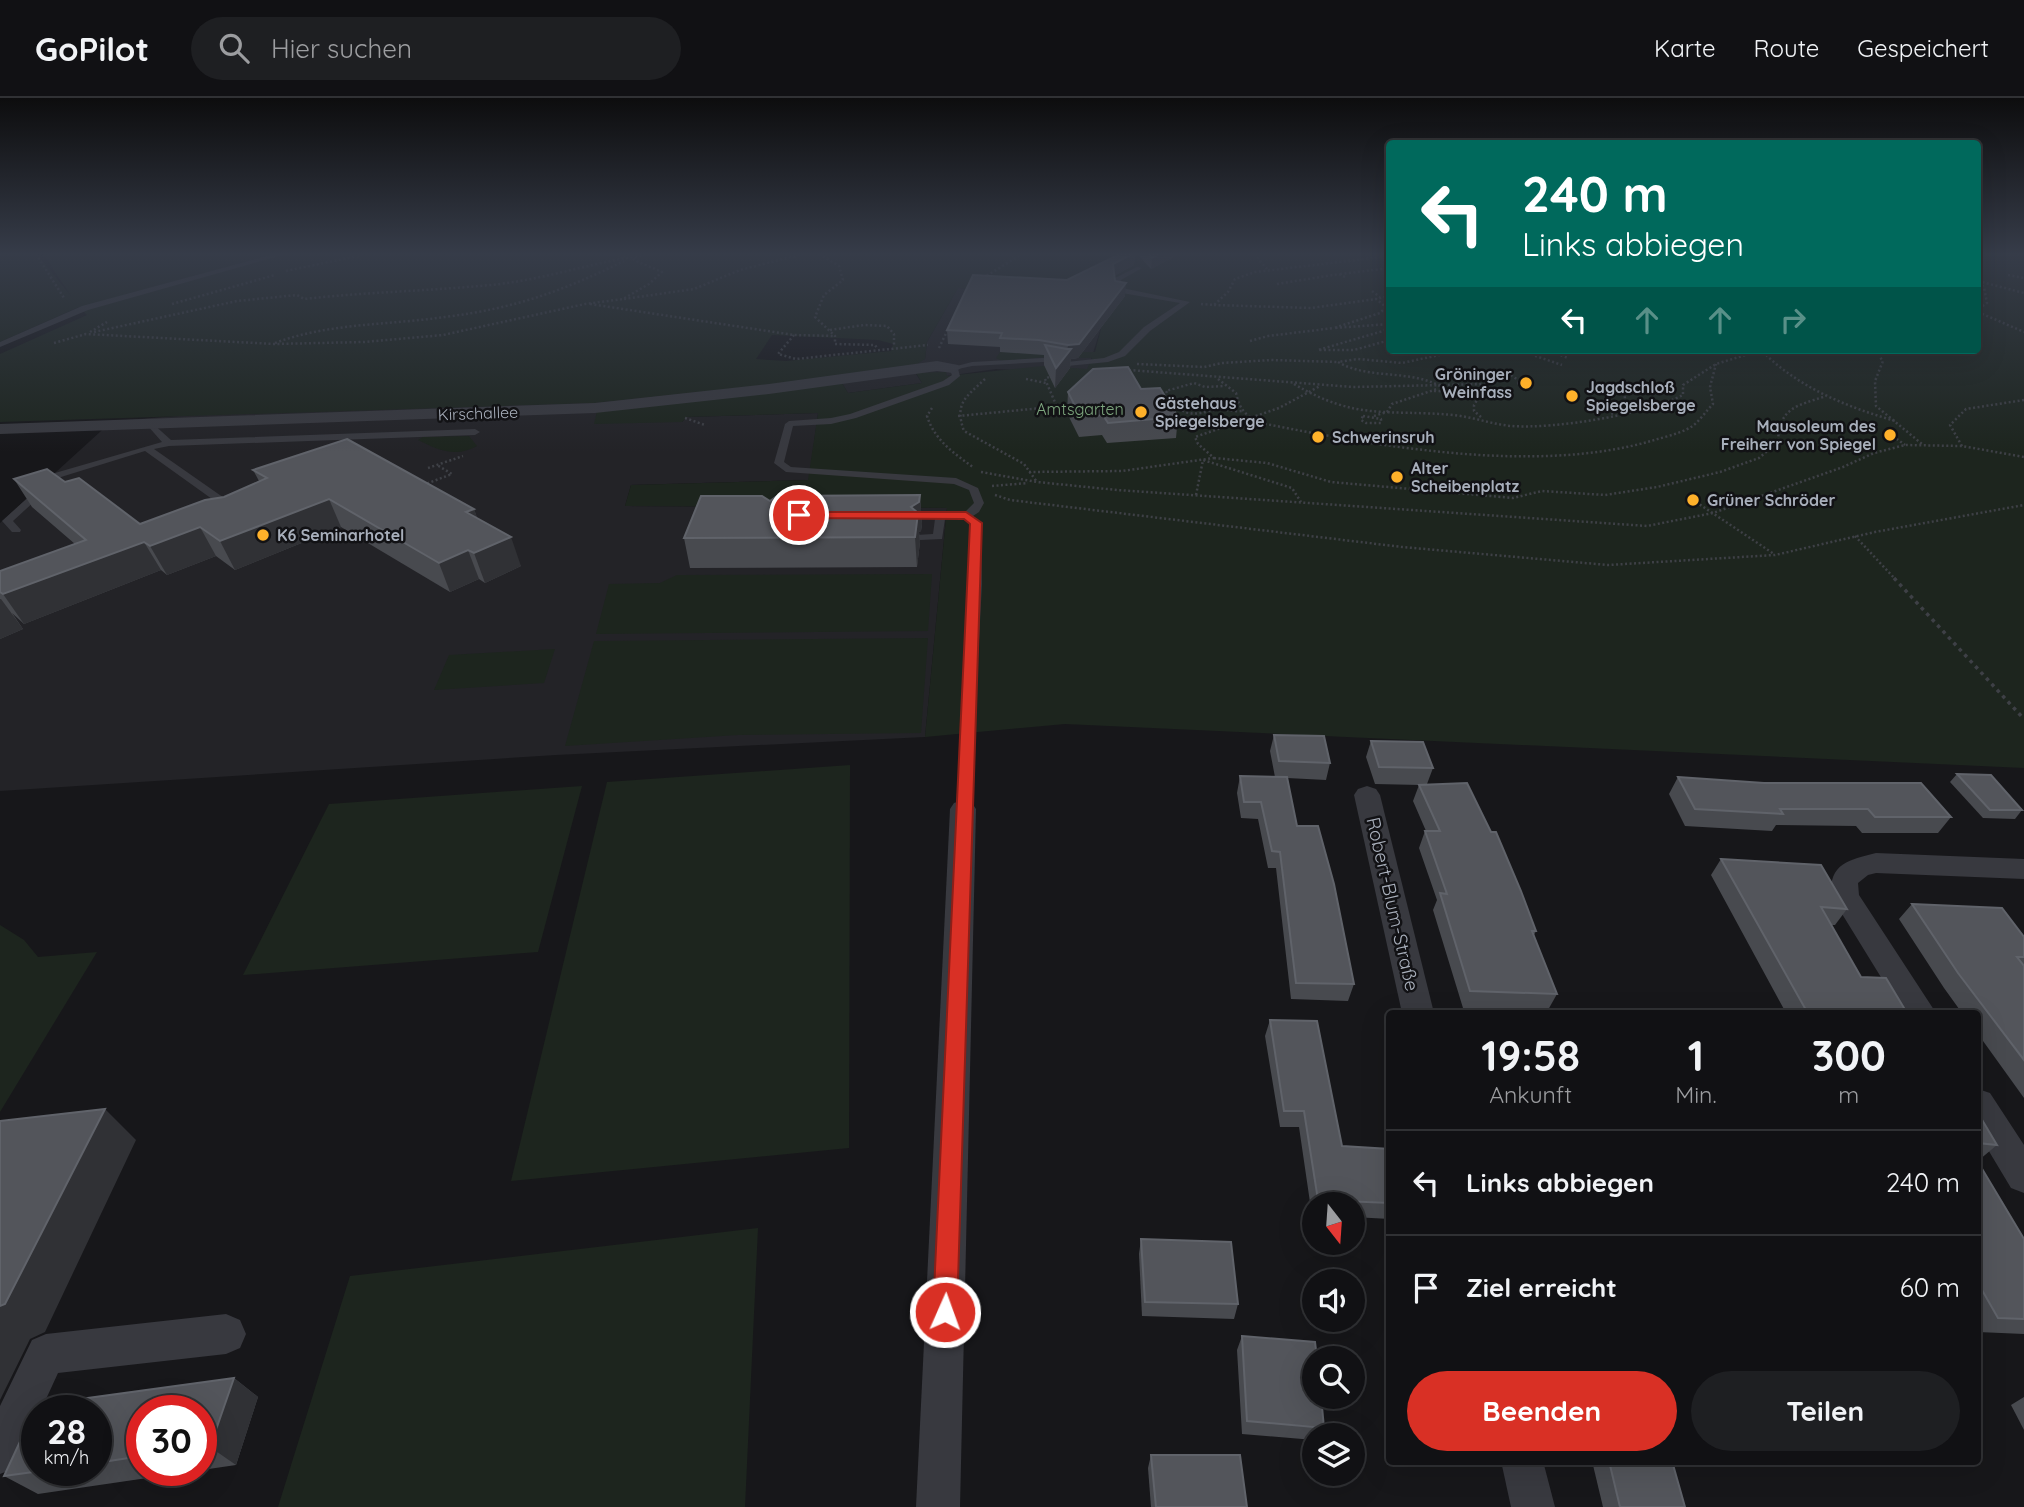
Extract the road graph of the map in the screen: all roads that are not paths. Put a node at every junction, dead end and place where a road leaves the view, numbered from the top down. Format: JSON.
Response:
{"nodes":[{"id":1,"x":58,"y":320,"type":"edge"},
{"id":2,"x":1160,"y":320,"type":"edge"},
{"id":3,"x":0,"y":345,"type":"edge"},
{"id":4,"x":945,"y":373,"type":"junction"},
{"id":5,"x":151,"y":425,"type":"junction"},
{"id":6,"x":0,"y":429,"type":"edge"},
{"id":7,"x":475,"y":432,"type":"dead end"},
{"id":8,"x":169,"y":443,"type":"junction"},
{"id":9,"x":146,"y":448,"type":"junction"},
{"id":10,"x":237,"y":499,"type":"edge"},
{"id":11,"x":223,"y":502,"type":"junction"},
{"id":12,"x":208,"y":509,"type":"edge"},
{"id":13,"x":940,"y":515,"type":"junction"},
{"id":14,"x":890,"y":516,"type":"edge"},
{"id":15,"x":966,"y":516,"type":"junction"},
{"id":16,"x":16,"y":530,"type":"dead end"},
{"id":17,"x":920,"y":537,"type":"edge"},
{"id":18,"x":1367,"y":795,"type":"dead end"},
{"id":19,"x":963,"y":809,"type":"joint"},
{"id":20,"x":2024,"y":869,"type":"edge"},
{"id":21,"x":1417,"y":1010,"type":"edge"},
{"id":22,"x":1918,"y":1010,"type":"edge"},
{"id":23,"x":1981,"y":1109,"type":"edge"},
{"id":24,"x":2024,"y":1176,"type":"edge"},
{"id":25,"x":226,"y":1334,"type":"dead end"},
{"id":26,"x":0,"y":1453,"type":"edge"},
{"id":27,"x":1523,"y":1465,"type":"edge"},
{"id":28,"x":938,"y":1507,"type":"edge"},
{"id":29,"x":1533,"y":1507,"type":"edge"}],
"edges":[{"from":1,"to":3,"type":"lane"},
{"from":2,"to":4,"type":"lane"},
{"from":4,"to":5,"type":"street","name":"Kirschallee"},
{"from":4,"to":15,"type":"lane"},
{"from":5,"to":6,"type":"street","name":"Kirschallee"},
{"from":5,"to":8,"type":"lane"},
{"from":7,"to":8,"type":"lane"},
{"from":8,"to":9,"type":"lane"},
{"from":9,"to":11,"type":"lane"},
{"from":9,"to":16,"type":"lane"},
{"from":10,"to":11,"type":"lane"},
{"from":11,"to":12,"type":"lane"},
{"from":13,"to":14,"type":"lane"},
{"from":13,"to":15,"type":"lane"},
{"from":13,"to":17,"type":"lane"},
{"from":15,"to":19,"type":"lane"},
{"from":18,"to":21,"type":"street","name":"Robert-Blum-Straße"},
{"from":19,"to":28,"type":"street"},
{"from":20,"to":22,"type":"street"},
{"from":23,"to":24,"type":"street"},
{"from":25,"to":26,"type":"street"},
{"from":27,"to":29,"type":"street"}]}
